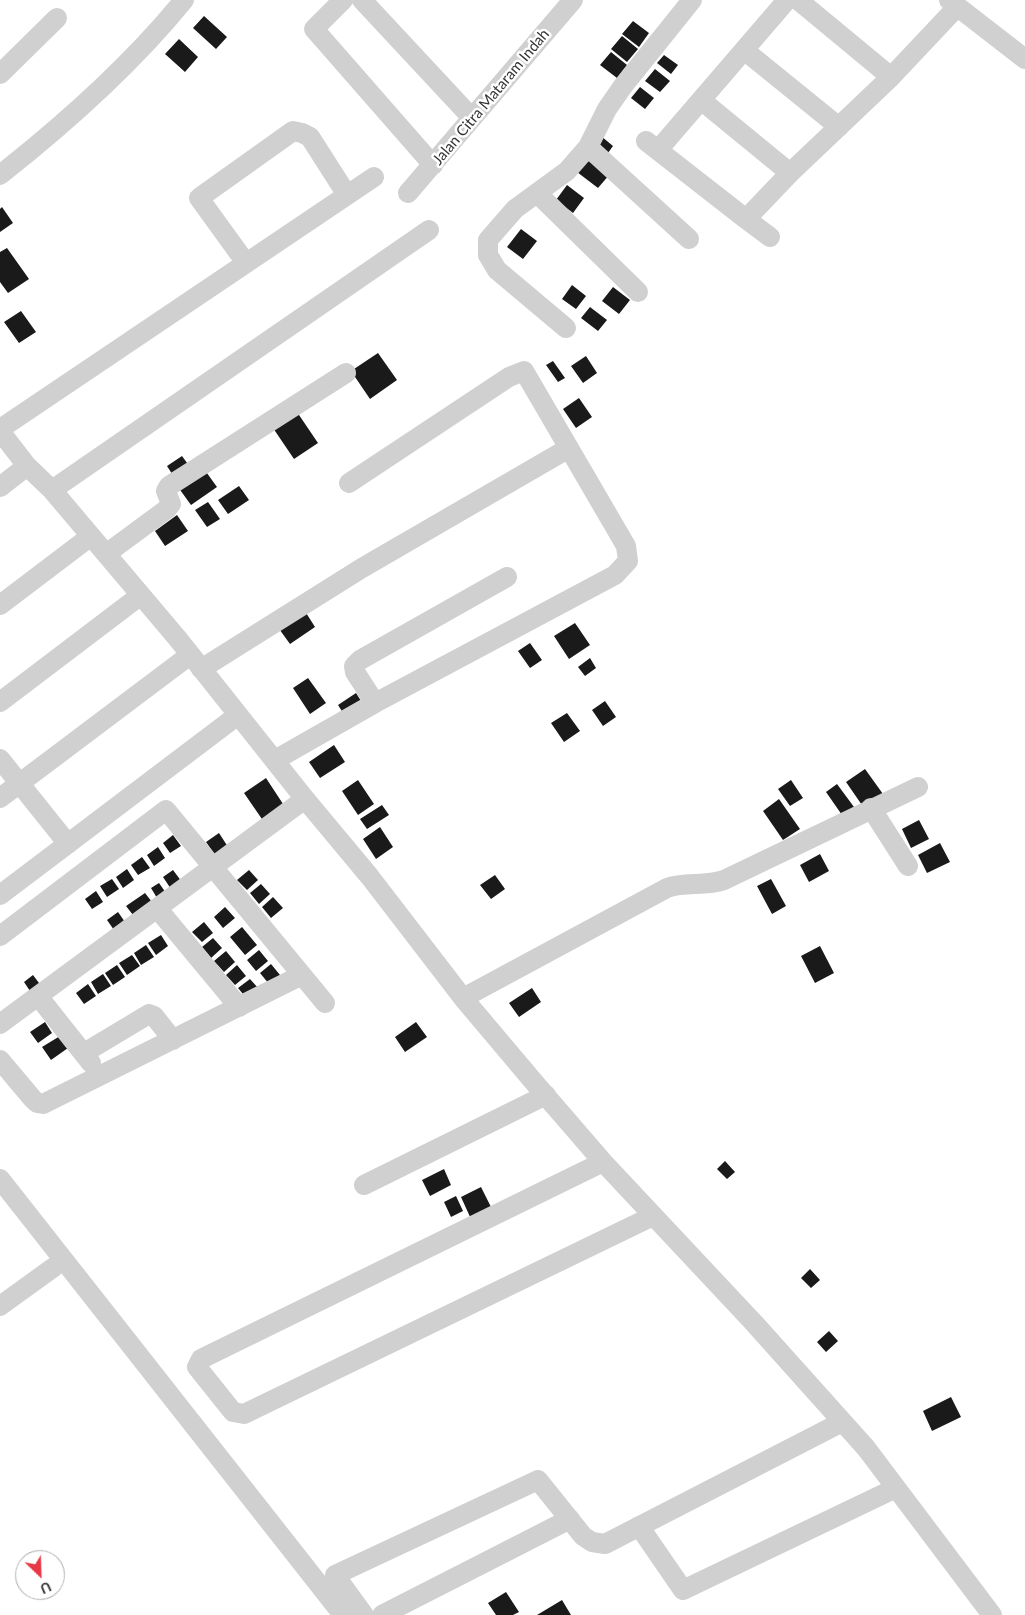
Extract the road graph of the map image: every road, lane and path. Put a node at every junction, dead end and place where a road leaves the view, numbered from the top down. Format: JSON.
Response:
{"nodes":[{"id":1,"x":184,"y":0,"type":"edge"},
{"id":2,"x":342,"y":0,"type":"edge"},
{"id":3,"x":362,"y":0,"type":"edge"},
{"id":4,"x":573,"y":0,"type":"edge"},
{"id":5,"x":692,"y":0,"type":"edge"},
{"id":6,"x":788,"y":0,"type":"edge"},
{"id":7,"x":798,"y":0,"type":"edge"},
{"id":8,"x":953,"y":3,"type":"edge"},
{"id":9,"x":57,"y":18,"type":"dead end"},
{"id":10,"x":744,"y":50,"type":"junction"},
{"id":11,"x":1025,"y":59,"type":"edge"},
{"id":12,"x":0,"y":74,"type":"edge"},
{"id":13,"x":891,"y":77,"type":"junction"},
{"id":14,"x":701,"y":100,"type":"junction"},
{"id":15,"x":472,"y":118,"type":"junction"},
{"id":16,"x":839,"y":127,"type":"junction"},
{"id":17,"x":588,"y":147,"type":"junction"},
{"id":18,"x":433,"y":165,"type":"junction"},
{"id":19,"x":790,"y":173,"type":"junction"},
{"id":20,"x":0,"y":175,"type":"edge"},
{"id":21,"x":374,"y":177,"type":"dead end"},
{"id":22,"x":408,"y":193,"type":"dead end"},
{"id":23,"x":538,"y":194,"type":"junction"},
{"id":24,"x":347,"y":195,"type":"junction"},
{"id":25,"x":746,"y":219,"type":"junction"},
{"id":26,"x":429,"y":230,"type":"dead end"},
{"id":27,"x":770,"y":237,"type":"dead end"},
{"id":28,"x":689,"y":240,"type":"dead end"},
{"id":29,"x":246,"y":263,"type":"junction"},
{"id":30,"x":638,"y":292,"type":"dead end"},
{"id":31,"x":566,"y":328,"type":"dead end"},
{"id":32,"x":346,"y":373,"type":"dead end"},
{"id":33,"x":0,"y":430,"type":"edge"},
{"id":34,"x":564,"y":451,"type":"junction"},
{"id":35,"x":27,"y":466,"type":"junction"},
{"id":36,"x":349,"y":482,"type":"dead end"},
{"id":37,"x":0,"y":487,"type":"edge"},
{"id":38,"x":52,"y":490,"type":"junction"},
{"id":39,"x":90,"y":536,"type":"junction"},
{"id":40,"x":106,"y":554,"type":"junction"},
{"id":41,"x":507,"y":578,"type":"dead end"},
{"id":42,"x":141,"y":595,"type":"junction"},
{"id":43,"x":0,"y":605,"type":"edge"},
{"id":44,"x":195,"y":662,"type":"junction"},
{"id":45,"x":0,"y":702,"type":"edge"},
{"id":46,"x":375,"y":703,"type":"junction"},
{"id":47,"x":238,"y":715,"type":"junction"},
{"id":48,"x":0,"y":759,"type":"edge"},
{"id":49,"x":274,"y":760,"type":"junction"},
{"id":50,"x":20,"y":783,"type":"junction"},
{"id":51,"x":918,"y":787,"type":"dead end"},
{"id":52,"x":153,"y":795,"type":"dead end"},
{"id":53,"x":0,"y":798,"type":"edge"},
{"id":54,"x":305,"y":799,"type":"junction"},
{"id":55,"x":871,"y":808,"type":"junction"},
{"id":56,"x":166,"y":810,"type":"junction"},
{"id":57,"x":68,"y":844,"type":"junction"},
{"id":58,"x":908,"y":866,"type":"dead end"},
{"id":59,"x":213,"y":868,"type":"junction"},
{"id":60,"x":0,"y":895,"type":"edge"},
{"id":61,"x":156,"y":908,"type":"junction"},
{"id":62,"x":0,"y":936,"type":"edge"},
{"id":63,"x":302,"y":975,"type":"junction"},
{"id":64,"x":38,"y":996,"type":"junction"},
{"id":65,"x":463,"y":998,"type":"junction"},
{"id":66,"x":325,"y":1003,"type":"dead end"},
{"id":67,"x":239,"y":1007,"type":"junction"},
{"id":68,"x":0,"y":1024,"type":"edge"},
{"id":69,"x":172,"y":1040,"type":"junction"},
{"id":70,"x":84,"y":1053,"type":"junction"},
{"id":71,"x":0,"y":1060,"type":"edge"},
{"id":72,"x":101,"y":1076,"type":"junction"},
{"id":73,"x":546,"y":1095,"type":"junction"},
{"id":74,"x":603,"y":1162,"type":"junction"},
{"id":75,"x":0,"y":1179,"type":"edge"},
{"id":76,"x":364,"y":1185,"type":"dead end"},
{"id":77,"x":653,"y":1216,"type":"junction"},
{"id":78,"x":54,"y":1267,"type":"dead end"},
{"id":79,"x":0,"y":1306,"type":"edge"},
{"id":80,"x":842,"y":1422,"type":"junction"},
{"id":81,"x":896,"y":1488,"type":"junction"},
{"id":82,"x":570,"y":1519,"type":"junction"},
{"id":83,"x":639,"y":1526,"type":"junction"},
{"id":84,"x":343,"y":1615,"type":"edge"},
{"id":85,"x":364,"y":1615,"type":"edge"},
{"id":86,"x":382,"y":1615,"type":"edge"},
{"id":87,"x":992,"y":1615,"type":"edge"}],
"edges":[{"from":1,"to":20,"type":"street"},
{"from":2,"to":18,"type":"street"},
{"from":3,"to":15,"type":"street"},
{"from":4,"to":15,"type":"street","name":"Jalan Citra Mataram Indah"},
{"from":5,"to":17,"type":"street"},
{"from":6,"to":10,"type":"street"},
{"from":7,"to":13,"type":"street"},
{"from":8,"to":11,"type":"street"},
{"from":8,"to":13,"type":"street"},
{"from":9,"to":12,"type":"street"},
{"from":10,"to":14,"type":"street"},
{"from":10,"to":16,"type":"street"},
{"from":13,"to":16,"type":"street"},
{"from":14,"to":19,"type":"street"},
{"from":14,"to":25,"type":"street"},
{"from":15,"to":18,"type":"street","name":"Jalan Citra Mataram Indah"},
{"from":16,"to":19,"type":"street"},
{"from":17,"to":23,"type":"street"},
{"from":17,"to":28,"type":"street"},
{"from":18,"to":22,"type":"street","name":"Jalan Citra Mataram Indah"},
{"from":19,"to":25,"type":"street"},
{"from":21,"to":24,"type":"street"},
{"from":23,"to":30,"type":"street"},
{"from":23,"to":31,"type":"street"},
{"from":24,"to":29,"type":"street"},
{"from":24,"to":29,"type":"street"},
{"from":25,"to":27,"type":"street"},
{"from":26,"to":38,"type":"street"},
{"from":29,"to":33,"type":"street"},
{"from":32,"to":40,"type":"street"},
{"from":33,"to":35,"type":"street"},
{"from":34,"to":36,"type":"street"},
{"from":34,"to":44,"type":"street"},
{"from":34,"to":46,"type":"street"},
{"from":35,"to":37,"type":"street"},
{"from":35,"to":38,"type":"street"},
{"from":38,"to":39,"type":"street"},
{"from":39,"to":40,"type":"street"},
{"from":39,"to":43,"type":"street"},
{"from":40,"to":42,"type":"street"},
{"from":41,"to":46,"type":"street"},
{"from":42,"to":44,"type":"street"},
{"from":42,"to":45,"type":"street"},
{"from":44,"to":47,"type":"street"},
{"from":44,"to":50,"type":"street"},
{"from":46,"to":49,"type":"street"},
{"from":47,"to":49,"type":"street"},
{"from":47,"to":57,"type":"street"},
{"from":48,"to":50,"type":"street"},
{"from":49,"to":54,"type":"street"},
{"from":50,"to":53,"type":"street"},
{"from":50,"to":57,"type":"street"},
{"from":51,"to":55,"type":"street"},
{"from":52,"to":56,"type":"street"},
{"from":54,"to":59,"type":"street"},
{"from":54,"to":65,"type":"street"},
{"from":55,"to":58,"type":"street"},
{"from":55,"to":65,"type":"street"},
{"from":56,"to":59,"type":"street"},
{"from":56,"to":62,"type":"street"},
{"from":57,"to":60,"type":"street"},
{"from":59,"to":61,"type":"street"},
{"from":59,"to":63,"type":"street"},
{"from":61,"to":64,"type":"street"},
{"from":61,"to":67,"type":"street"},
{"from":63,"to":66,"type":"street"},
{"from":63,"to":67,"type":"street"},
{"from":64,"to":68,"type":"street"},
{"from":64,"to":70,"type":"street"},
{"from":65,"to":73,"type":"street"},
{"from":67,"to":69,"type":"street"},
{"from":69,"to":70,"type":"street"},
{"from":69,"to":72,"type":"street"},
{"from":70,"to":72,"type":"street"},
{"from":71,"to":72,"type":"street"},
{"from":73,"to":74,"type":"street"},
{"from":73,"to":76,"type":"street"},
{"from":74,"to":77,"type":"street"},
{"from":74,"to":77,"type":"street"},
{"from":75,"to":84,"type":"street"},
{"from":77,"to":80,"type":"street"},
{"from":78,"to":79,"type":"street"},
{"from":80,"to":81,"type":"street"},
{"from":80,"to":83,"type":"street"},
{"from":81,"to":83,"type":"street"},
{"from":81,"to":87,"type":"street"},
{"from":82,"to":83,"type":"street"},
{"from":82,"to":85,"type":"street"},
{"from":82,"to":86,"type":"street"}]}
